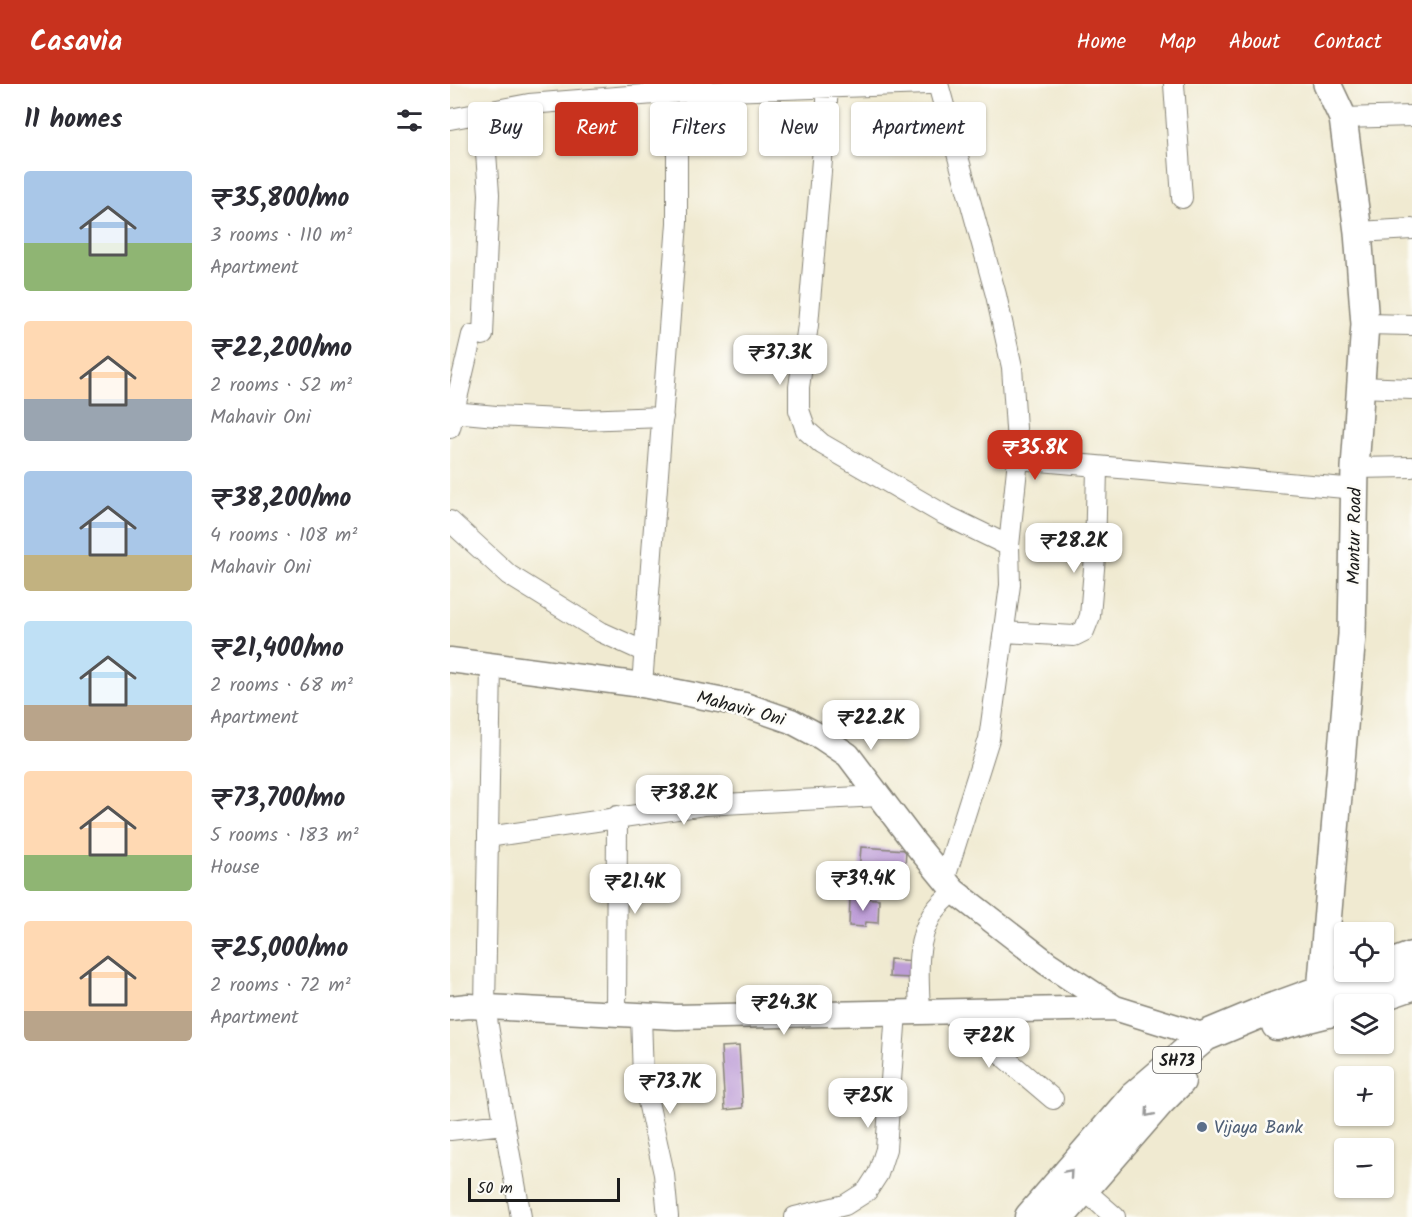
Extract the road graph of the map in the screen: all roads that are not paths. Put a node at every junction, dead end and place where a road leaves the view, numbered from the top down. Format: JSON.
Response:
{"nodes":[{"id":1,"x":928,"y":84,"type":"edge"},
{"id":2,"x":938,"y":84,"type":"edge"},
{"id":3,"x":1174,"y":84,"type":"edge"},
{"id":4,"x":1327,"y":84,"type":"edge"},
{"id":5,"x":828,"y":88,"type":"junction"},
{"id":6,"x":592,"y":91,"type":"edge"},
{"id":7,"x":667,"y":93,"type":"junction"},
{"id":8,"x":539,"y":102,"type":"edge"},
{"id":9,"x":468,"y":115,"type":"edge"},
{"id":10,"x":1412,"y":116,"type":"edge"},
{"id":11,"x":1343,"y":118,"type":"junction"},
{"id":12,"x":450,"y":119,"type":"edge"},
{"id":13,"x":486,"y":156,"type":"edge"},
{"id":14,"x":1182,"y":198,"type":"dead end"},
{"id":15,"x":1412,"y":229,"type":"edge"},
{"id":16,"x":1358,"y":232,"type":"junction"},
{"id":17,"x":1365,"y":324,"type":"junction"},
{"id":18,"x":1412,"y":325,"type":"edge"},
{"id":19,"x":1360,"y":387,"type":"junction"},
{"id":20,"x":1412,"y":389,"type":"edge"},
{"id":21,"x":663,"y":417,"type":"junction"},
{"id":22,"x":452,"y":420,"type":"edge"},
{"id":23,"x":1018,"y":459,"type":"junction"},
{"id":24,"x":1412,"y":467,"type":"edge"},
{"id":25,"x":1097,"y":468,"type":"junction"},
{"id":26,"x":1355,"y":479,"type":"junction"},
{"id":27,"x":450,"y":521,"type":"edge"},
{"id":28,"x":1009,"y":546,"type":"junction"},
{"id":29,"x":1005,"y":632,"type":"junction"},
{"id":30,"x":645,"y":652,"type":"junction"},
{"id":31,"x":450,"y":660,"type":"edge"},
{"id":32,"x":491,"y":665,"type":"junction"},
{"id":33,"x":642,"y":685,"type":"junction"},
{"id":34,"x":879,"y":796,"type":"junction"},
{"id":35,"x":617,"y":816,"type":"junction"},
{"id":36,"x":488,"y":837,"type":"junction"},
{"id":37,"x":949,"y":885,"type":"junction"},
{"id":38,"x":1412,"y":957,"type":"edge"},
{"id":39,"x":1394,"y":964,"type":"edge"},
{"id":40,"x":1357,"y":982,"type":"edge"},
{"id":41,"x":1412,"y":986,"type":"edge"},
{"id":42,"x":1388,"y":994,"type":"edge"},
{"id":43,"x":1332,"y":999,"type":"edge"},
{"id":44,"x":485,"y":1007,"type":"junction"},
{"id":45,"x":450,"y":1008,"type":"edge"},
{"id":46,"x":1115,"y":1008,"type":"junction"},
{"id":47,"x":950,"y":1011,"type":"junction"},
{"id":48,"x":908,"y":1012,"type":"junction"},
{"id":49,"x":616,"y":1014,"type":"junction"},
{"id":50,"x":640,"y":1015,"type":"junction"},
{"id":51,"x":1205,"y":1036,"type":"junction"},
{"id":52,"x":1053,"y":1099,"type":"dead end"},
{"id":53,"x":504,"y":1124,"type":"junction"},
{"id":54,"x":450,"y":1130,"type":"edge"},
{"id":55,"x":1109,"y":1143,"type":"junction"},
{"id":56,"x":1083,"y":1189,"type":"junction"},
{"id":57,"x":521,"y":1217,"type":"edge"},
{"id":58,"x":668,"y":1217,"type":"edge"},
{"id":59,"x":795,"y":1217,"type":"edge"},
{"id":60,"x":1030,"y":1217,"type":"edge"},
{"id":61,"x":1059,"y":1217,"type":"edge"},
{"id":62,"x":1115,"y":1217,"type":"edge"}],
"edges":[{"from":1,"to":5,"type":"street"},
{"from":2,"to":23,"type":"street"},
{"from":3,"to":14,"type":"street"},
{"from":4,"to":11,"type":"main road","name":"Mantur Road"},
{"from":5,"to":7,"type":"street"},
{"from":5,"to":28,"type":"street"},
{"from":6,"to":7,"type":"street"},
{"from":6,"to":8,"type":"street"},
{"from":7,"to":21,"type":"street"},
{"from":9,"to":12,"type":"street"},
{"from":10,"to":11,"type":"street"},
{"from":11,"to":16,"type":"main road","name":"Mantur Road"},
{"from":13,"to":22,"type":"street"},
{"from":15,"to":16,"type":"street"},
{"from":16,"to":17,"type":"main road","name":"Mantur Road"},
{"from":17,"to":18,"type":"street"},
{"from":17,"to":19,"type":"main road","name":"Mantur Road"},
{"from":19,"to":20,"type":"street"},
{"from":19,"to":26,"type":"main road","name":"Mantur Road"},
{"from":21,"to":22,"type":"street"},
{"from":21,"to":30,"type":"street"},
{"from":23,"to":25,"type":"street"},
{"from":23,"to":28,"type":"street"},
{"from":24,"to":26,"type":"street"},
{"from":25,"to":26,"type":"street"},
{"from":25,"to":29,"type":"street"},
{"from":26,"to":43,"type":"main road","name":"Mantur Road"},
{"from":27,"to":30,"type":"street"},
{"from":28,"to":29,"type":"street"},
{"from":29,"to":37,"type":"street"},
{"from":30,"to":33,"type":"street"},
{"from":31,"to":32,"type":"street","name":"Mahavir Oni"},
{"from":32,"to":33,"type":"street","name":"Mahavir Oni"},
{"from":32,"to":36,"type":"street"},
{"from":33,"to":34,"type":"street","name":"Mahavir Oni"},
{"from":34,"to":35,"type":"street"},
{"from":34,"to":37,"type":"street","name":"Mahavir Oni"},
{"from":35,"to":36,"type":"street"},
{"from":35,"to":49,"type":"street"},
{"from":36,"to":44,"type":"street"},
{"from":37,"to":46,"type":"street","name":"Mahavir Oni"},
{"from":37,"to":48,"type":"street"},
{"from":38,"to":39,"type":"main road"},
{"from":40,"to":43,"type":"main road","number":"SH73"},
{"from":41,"to":42,"type":"main road"},
{"from":43,"to":51,"type":"main road","number":"SH73"},
{"from":43,"to":55,"type":"main road","number":"SH73","one_way":true},
{"from":44,"to":45,"type":"street"},
{"from":44,"to":49,"type":"street"},
{"from":44,"to":53,"type":"street"},
{"from":46,"to":47,"type":"street"},
{"from":46,"to":51,"type":"street","name":"Mahavir Oni"},
{"from":47,"to":48,"type":"street"},
{"from":47,"to":52,"type":"street"},
{"from":48,"to":50,"type":"street"},
{"from":48,"to":59,"type":"street"},
{"from":49,"to":50,"type":"street"},
{"from":50,"to":58,"type":"street"},
{"from":51,"to":55,"type":"main road","number":"SH73"},
{"from":53,"to":54,"type":"street"},
{"from":53,"to":57,"type":"street"},
{"from":55,"to":56,"type":"main road","number":"SH73"},
{"from":60,"to":55,"type":"main road","number":"SH73","one_way":true},
{"from":56,"to":61,"type":"main road","number":"SH73"},
{"from":56,"to":62,"type":"street"}]}
